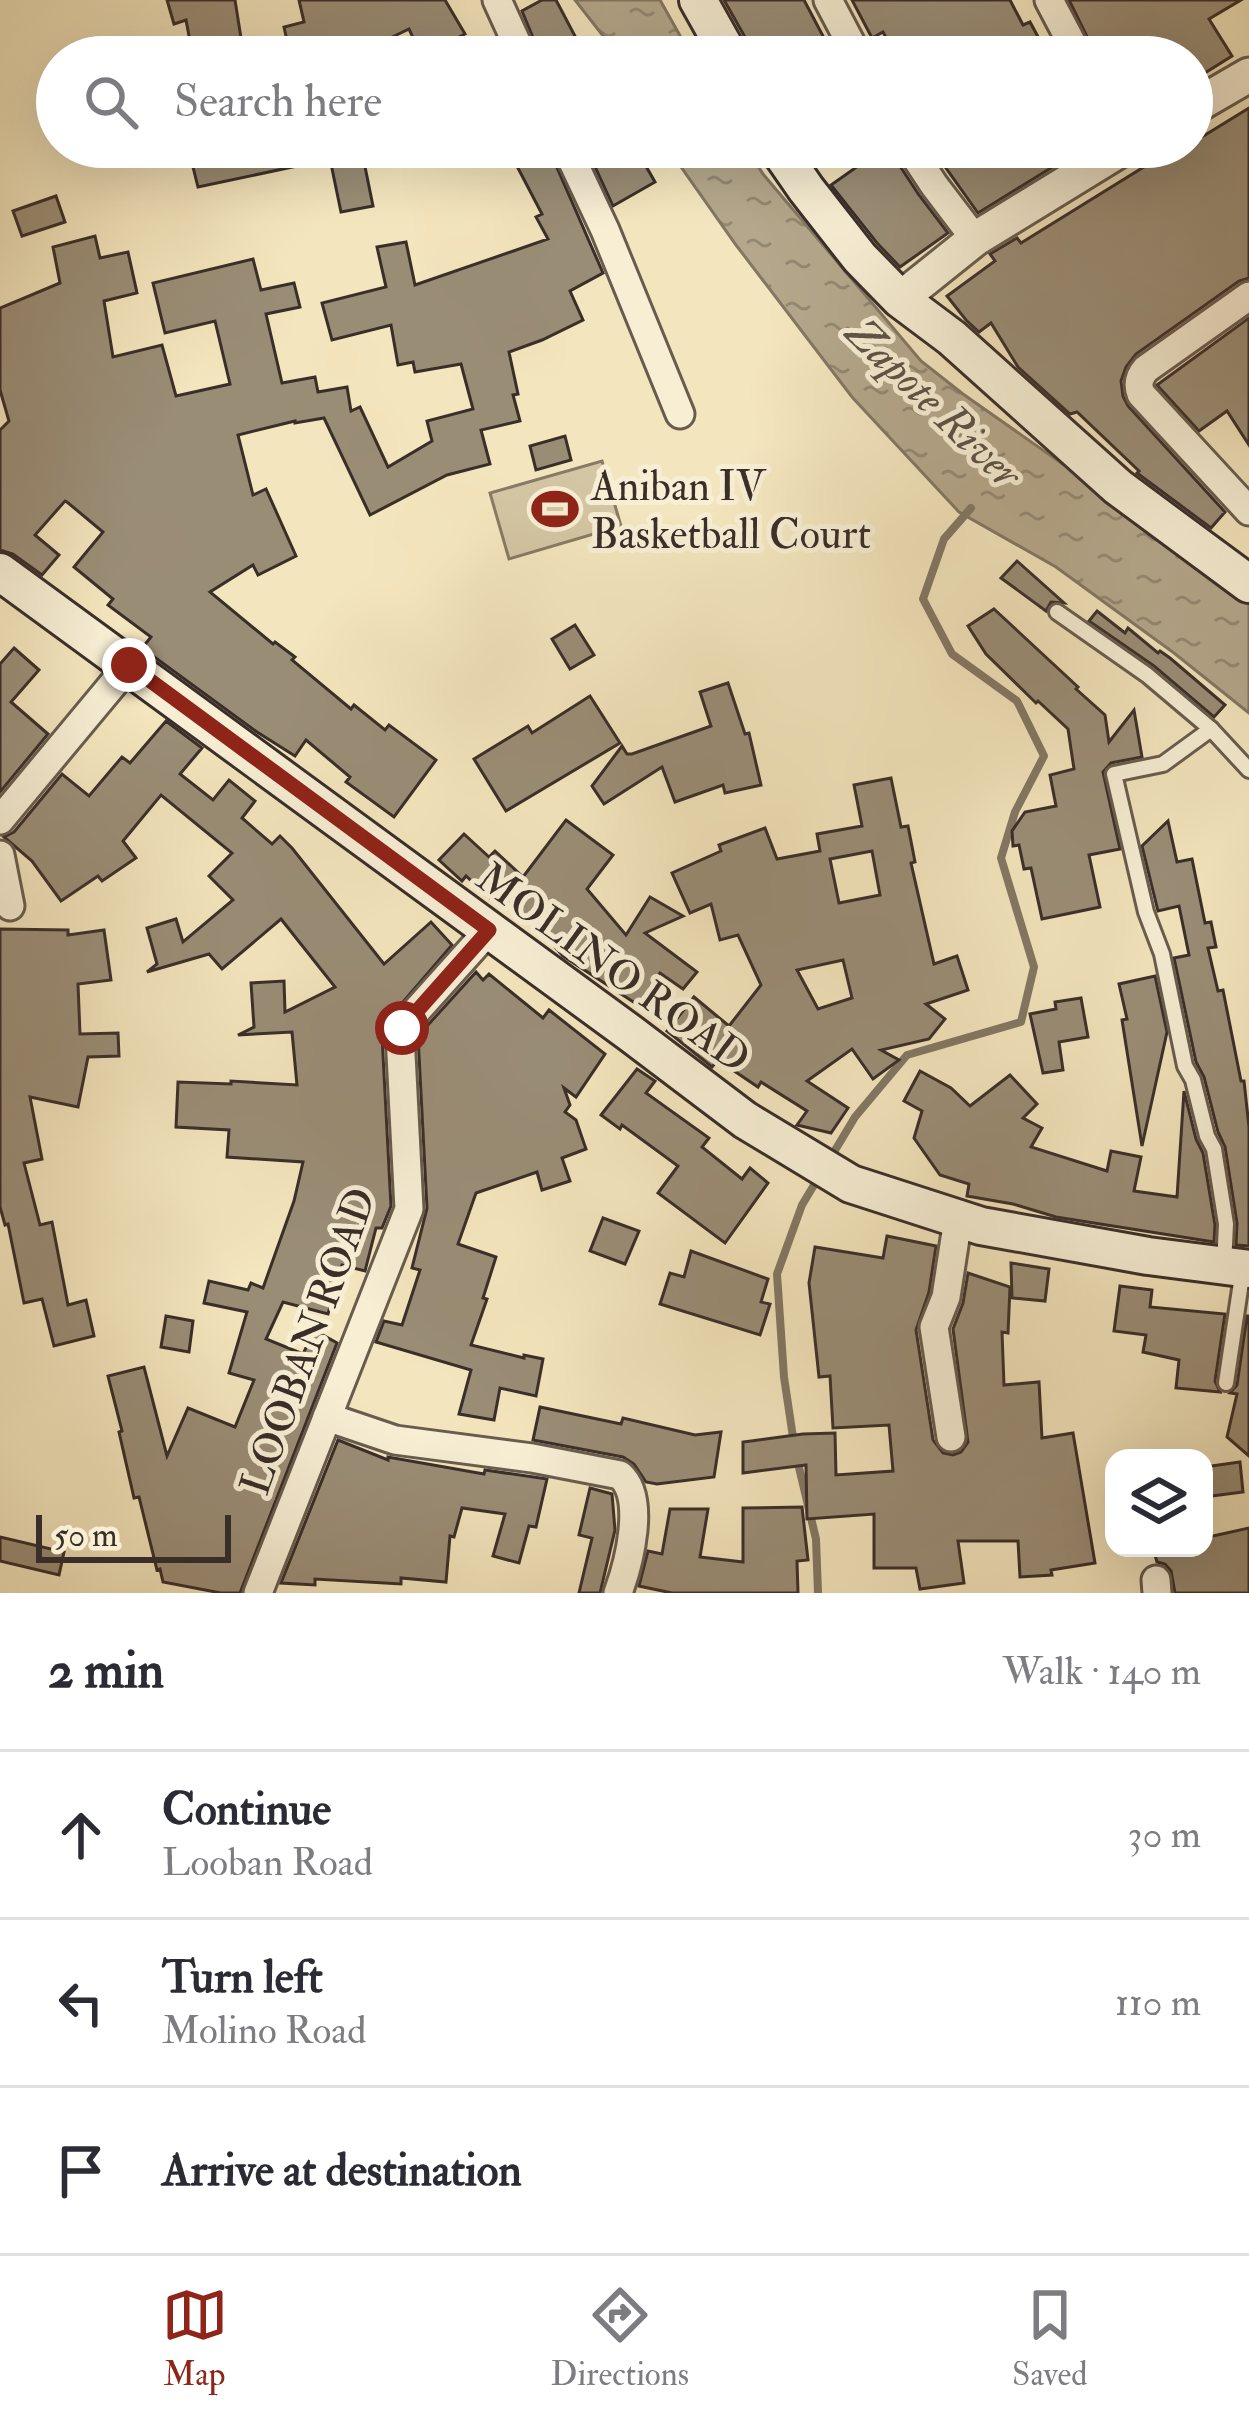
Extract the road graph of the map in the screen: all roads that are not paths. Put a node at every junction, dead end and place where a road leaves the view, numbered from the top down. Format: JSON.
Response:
{"nodes":[{"id":1,"x":496,"y":0,"type":"edge"},
{"id":2,"x":698,"y":0,"type":"edge"},
{"id":3,"x":828,"y":0,"type":"edge"},
{"id":4,"x":1049,"y":0,"type":"edge"},
{"id":5,"x":514,"y":36,"type":"edge"},
{"id":6,"x":718,"y":36,"type":"edge"},
{"id":7,"x":847,"y":36,"type":"edge"},
{"id":8,"x":1068,"y":36,"type":"edge"},
{"id":9,"x":1249,"y":75,"type":"edge"},
{"id":10,"x":1213,"y":96,"type":"edge"},
{"id":11,"x":576,"y":168,"type":"edge"},
{"id":12,"x":793,"y":168,"type":"edge"},
{"id":13,"x":924,"y":168,"type":"edge"},
{"id":14,"x":1091,"y":168,"type":"edge"},
{"id":15,"x":975,"y":239,"type":"junction"},
{"id":16,"x":1249,"y":296,"type":"edge"},
{"id":17,"x":900,"y":299,"type":"junction"},
{"id":18,"x":680,"y":414,"type":"dead end"},
{"id":19,"x":1249,"y":511,"type":"edge"},
{"id":20,"x":0,"y":572,"type":"edge"},
{"id":21,"x":1249,"y":584,"type":"edge"},
{"id":22,"x":1057,"y":612,"type":"dead end"},
{"id":23,"x":129,"y":665,"type":"junction"},
{"id":24,"x":1211,"y":729,"type":"junction"},
{"id":25,"x":1249,"y":770,"type":"edge"},
{"id":26,"x":0,"y":820,"type":"edge"},
{"id":27,"x":0,"y":855,"type":"edge"},
{"id":28,"x":10,"y":906,"type":"dead end"},
{"id":29,"x":489,"y":930,"type":"junction"},
{"id":30,"x":958,"y":1219,"type":"junction"},
{"id":31,"x":1239,"y":1268,"type":"edge"},
{"id":32,"x":1226,"y":1383,"type":"dead end"},
{"id":33,"x":327,"y":1417,"type":"junction"},
{"id":34,"x":951,"y":1437,"type":"dead end"},
{"id":35,"x":259,"y":1593,"type":"edge"},
{"id":36,"x":618,"y":1593,"type":"edge"}],
"edges":[{"from":1,"to":5,"type":"street"},
{"from":2,"to":6,"type":"main road"},
{"from":3,"to":7,"type":"street"},
{"from":4,"to":8,"type":"street"},
{"from":9,"to":10,"type":"street"},
{"from":11,"to":18,"type":"street"},
{"from":12,"to":17,"type":"main road"},
{"from":13,"to":15,"type":"street"},
{"from":14,"to":15,"type":"street"},
{"from":15,"to":17,"type":"street"},
{"from":16,"to":19,"type":"street"},
{"from":17,"to":21,"type":"main road"},
{"from":20,"to":23,"type":"main road","name":"MOLINO ROAD"},
{"from":22,"to":24,"type":"lane"},
{"from":23,"to":26,"type":"street"},
{"from":23,"to":29,"type":"main road","name":"MOLINO ROAD"},
{"from":24,"to":25,"type":"lane"},
{"from":24,"to":31,"type":"lane"},
{"from":27,"to":28,"type":"street"},
{"from":29,"to":30,"type":"main road","name":"MOLINO ROAD"},
{"from":29,"to":33,"type":"street","name":"LOOBAN ROAD"},
{"from":30,"to":31,"type":"main road","name":"MOLINO ROAD"},
{"from":30,"to":34,"type":"street"},
{"from":31,"to":32,"type":"lane"},
{"from":33,"to":35,"type":"street","name":"LOOBAN ROAD"},
{"from":33,"to":36,"type":"street"}]}
